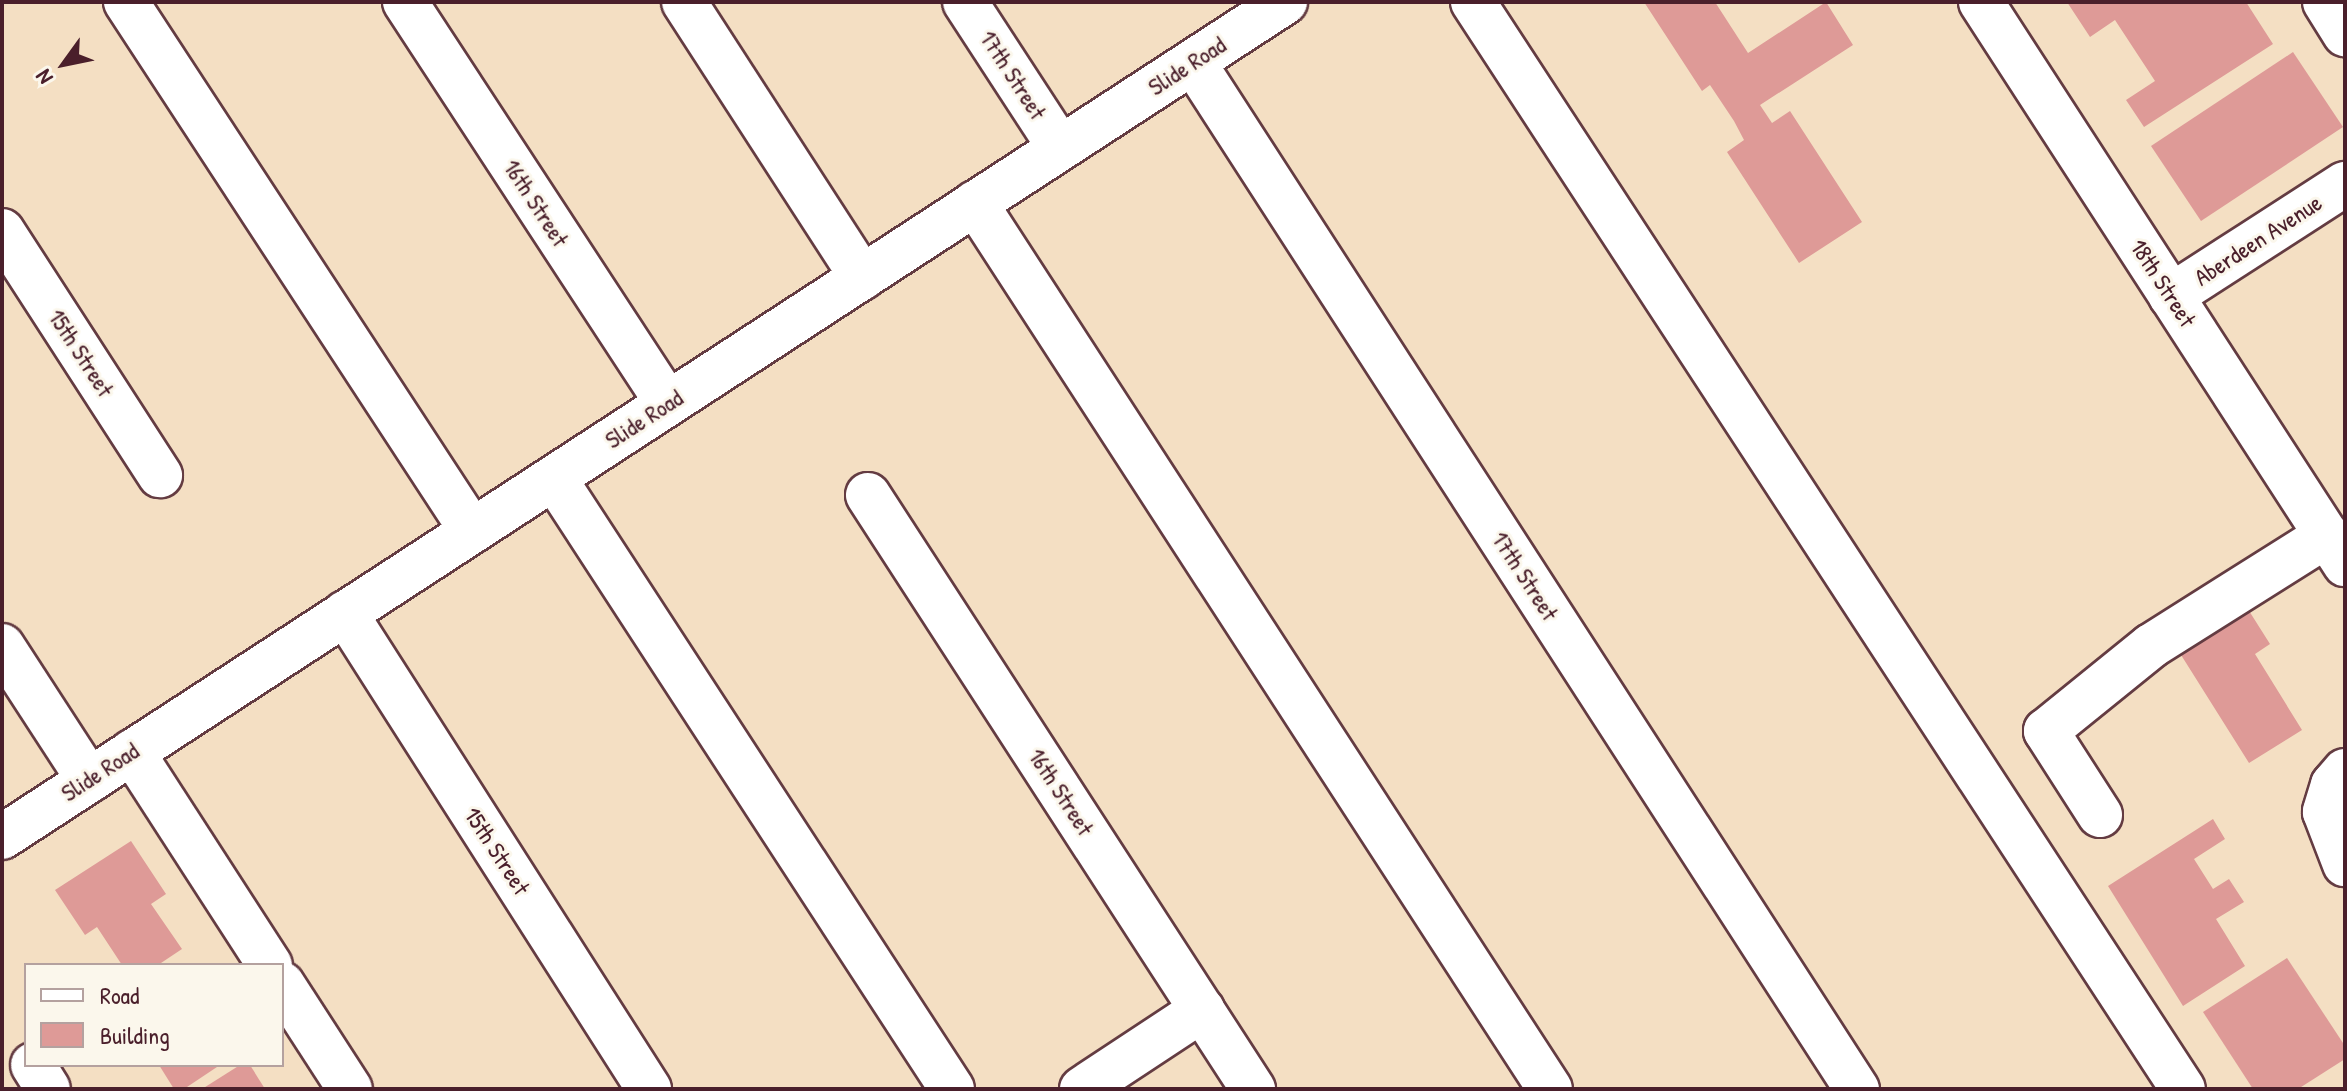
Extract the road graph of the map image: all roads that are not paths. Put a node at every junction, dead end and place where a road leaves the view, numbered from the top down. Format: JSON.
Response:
{"nodes":[{"id":1,"x":126,"y":2,"type":"edge"},
{"id":2,"x":405,"y":2,"type":"edge"},
{"id":3,"x":684,"y":2,"type":"edge"},
{"id":4,"x":965,"y":2,"type":"edge"},
{"id":5,"x":1473,"y":2,"type":"edge"},
{"id":6,"x":1981,"y":2,"type":"edge"},
{"id":7,"x":2325,"y":2,"type":"edge"},
{"id":8,"x":1258,"y":9,"type":"edge"},
{"id":9,"x":2345,"y":34,"type":"edge"},
{"id":10,"x":1193,"y":62,"type":"junction"},
{"id":11,"x":1060,"y":148,"type":"junction"},
{"id":12,"x":2345,"y":184,"type":"edge"},
{"id":13,"x":975,"y":203,"type":"junction"},
{"id":14,"x":2,"y":231,"type":"edge"},
{"id":15,"x":862,"y":277,"type":"junction"},
{"id":16,"x":2171,"y":296,"type":"junction"},
{"id":17,"x":667,"y":403,"type":"junction"},
{"id":18,"x":160,"y":475,"type":"dead end"},
{"id":19,"x":554,"y":478,"type":"junction"},
{"id":20,"x":868,"y":495,"type":"dead end"},
{"id":21,"x":472,"y":531,"type":"junction"},
{"id":22,"x":2336,"y":549,"type":"edge"},
{"id":23,"x":345,"y":613,"type":"junction"},
{"id":24,"x":2,"y":646,"type":"edge"},
{"id":25,"x":132,"y":752,"type":"junction"},
{"id":26,"x":2345,"y":771,"type":"edge"},
{"id":27,"x":89,"y":780,"type":"junction"},
{"id":28,"x":2100,"y":815,"type":"dead end"},
{"id":29,"x":2,"y":837,"type":"edge"},
{"id":30,"x":2345,"y":864,"type":"edge"},
{"id":31,"x":269,"y":963,"type":"edge"},
{"id":32,"x":284,"y":987,"type":"edge"},
{"id":33,"x":1202,"y":1010,"type":"junction"},
{"id":34,"x":34,"y":1067,"type":"edge"},
{"id":35,"x":48,"y":1089,"type":"edge"},
{"id":36,"x":350,"y":1089,"type":"edge"},
{"id":37,"x":649,"y":1089,"type":"edge"},
{"id":38,"x":952,"y":1089,"type":"edge"},
{"id":39,"x":1082,"y":1089,"type":"edge"},
{"id":40,"x":1253,"y":1089,"type":"edge"},
{"id":41,"x":1550,"y":1089,"type":"edge"},
{"id":42,"x":1857,"y":1089,"type":"edge"},
{"id":43,"x":2183,"y":1089,"type":"edge"}],
"edges":[{"from":1,"to":21,"type":"street"},
{"from":2,"to":17,"type":"street","name":"16th Street"},
{"from":3,"to":15,"type":"street"},
{"from":4,"to":11,"type":"street","name":"17th Street"},
{"from":5,"to":43,"type":"street"},
{"from":6,"to":16,"type":"street","name":"18th Street"},
{"from":7,"to":9,"type":"street"},
{"from":8,"to":10,"type":"street","name":"Slide Road"},
{"from":10,"to":11,"type":"street","name":"Slide Road"},
{"from":10,"to":42,"type":"street","name":"17th Street"},
{"from":11,"to":13,"type":"street","name":"Slide Road"},
{"from":12,"to":16,"type":"street","name":"Aberdeen Avenue"},
{"from":13,"to":15,"type":"street","name":"Slide Road"},
{"from":13,"to":41,"type":"street"},
{"from":14,"to":18,"type":"street","name":"15th Street"},
{"from":15,"to":17,"type":"street","name":"Slide Road"},
{"from":16,"to":22,"type":"street","name":"18th Street"},
{"from":17,"to":19,"type":"street","name":"Slide Road"},
{"from":19,"to":21,"type":"street","name":"Slide Road"},
{"from":19,"to":38,"type":"street"},
{"from":20,"to":33,"type":"street","name":"16th Street"},
{"from":21,"to":23,"type":"street","name":"Slide Road"},
{"from":22,"to":28,"type":"street"},
{"from":23,"to":25,"type":"street","name":"Slide Road"},
{"from":23,"to":37,"type":"street","name":"15th Street"},
{"from":24,"to":27,"type":"street"},
{"from":25,"to":27,"type":"street","name":"Slide Road"},
{"from":25,"to":31,"type":"street"},
{"from":26,"to":30,"type":"street"},
{"from":27,"to":29,"type":"street","name":"Slide Road"},
{"from":32,"to":36,"type":"street"},
{"from":33,"to":39,"type":"street"},
{"from":33,"to":40,"type":"street","name":"16th Street"},
{"from":34,"to":35,"type":"street"}]}
